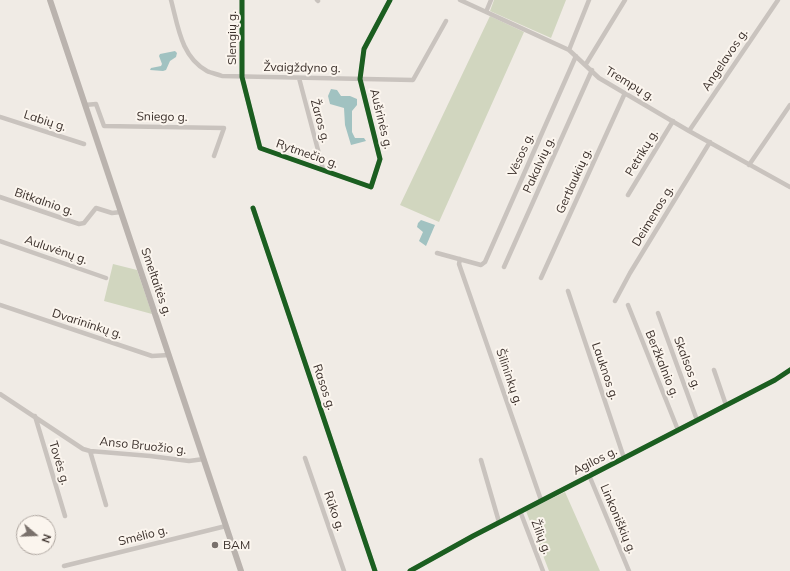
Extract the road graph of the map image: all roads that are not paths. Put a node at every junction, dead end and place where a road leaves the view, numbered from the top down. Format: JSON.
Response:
{"nodes":[{"id":1,"x":50,"y":0,"type":"edge"},
{"id":2,"x":171,"y":0,"type":"edge"},
{"id":3,"x":242,"y":0,"type":"edge"},
{"id":4,"x":390,"y":0,"type":"edge"},
{"id":5,"x":460,"y":0,"type":"edge"},
{"id":6,"x":491,"y":0,"type":"edge"},
{"id":7,"x":589,"y":0,"type":"edge"},
{"id":8,"x":625,"y":0,"type":"edge"},
{"id":9,"x":778,"y":0,"type":"edge"},
{"id":10,"x":486,"y":12,"type":"junction"},
{"id":11,"x":446,"y":21,"type":"dead end"},
{"id":12,"x":569,"y":50,"type":"junction"},
{"id":13,"x":576,"y":56,"type":"junction"},
{"id":14,"x":586,"y":64,"type":"junction"},
{"id":15,"x":592,"y":70,"type":"junction"},
{"id":16,"x":242,"y":77,"type":"junction"},
{"id":17,"x":299,"y":78,"type":"junction"},
{"id":18,"x":360,"y":79,"type":"junction"},
{"id":19,"x":625,"y":92,"type":"junction"},
{"id":20,"x":85,"y":105,"type":"junction"},
{"id":21,"x":790,"y":105,"type":"edge"},
{"id":22,"x":0,"y":117,"type":"edge"},
{"id":23,"x":673,"y":121,"type":"junction"},
{"id":24,"x":689,"y":130,"type":"junction"},
{"id":25,"x":710,"y":142,"type":"junction"},
{"id":26,"x":84,"y":144,"type":"dead end"},
{"id":27,"x":214,"y":156,"type":"dead end"},
{"id":28,"x":749,"y":165,"type":"junction"},
{"id":29,"x":323,"y":169,"type":"junction"},
{"id":30,"x":371,"y":186,"type":"joint"},
{"id":31,"x":790,"y":187,"type":"edge"},
{"id":32,"x":628,"y":195,"type":"dead end"},
{"id":33,"x":0,"y":197,"type":"edge"},
{"id":34,"x":253,"y":208,"type":"dead end"},
{"id":35,"x":121,"y":212,"type":"junction"},
{"id":36,"x":0,"y":241,"type":"edge"},
{"id":37,"x":437,"y":253,"type":"dead end"},
{"id":38,"x":460,"y":259,"type":"junction"},
{"id":39,"x":504,"y":267,"type":"dead end"},
{"id":40,"x":106,"y":278,"type":"dead end"},
{"id":41,"x":541,"y":278,"type":"dead end"},
{"id":42,"x":568,"y":291,"type":"dead end"},
{"id":43,"x":615,"y":301,"type":"dead end"},
{"id":44,"x":0,"y":306,"type":"edge"},
{"id":45,"x":628,"y":306,"type":"dead end"},
{"id":46,"x":658,"y":313,"type":"dead end"},
{"id":47,"x":169,"y":355,"type":"junction"},
{"id":48,"x":714,"y":370,"type":"dead end"},
{"id":49,"x":790,"y":370,"type":"edge"},
{"id":50,"x":0,"y":394,"type":"edge"},
{"id":51,"x":726,"y":405,"type":"junction"},
{"id":52,"x":35,"y":416,"type":"junction"},
{"id":53,"x":697,"y":420,"type":"junction"},
{"id":54,"x":678,"y":430,"type":"junction"},
{"id":55,"x":90,"y":451,"type":"junction"},
{"id":56,"x":305,"y":458,"type":"dead end"},
{"id":57,"x":624,"y":458,"type":"junction"},
{"id":58,"x":204,"y":460,"type":"junction"},
{"id":59,"x":481,"y":460,"type":"dead end"},
{"id":60,"x":589,"y":476,"type":"junction"},
{"id":61,"x":541,"y":500,"type":"junction"},
{"id":62,"x":106,"y":505,"type":"dead end"},
{"id":63,"x":520,"y":511,"type":"junction"},
{"id":64,"x":65,"y":516,"type":"dead end"},
{"id":65,"x":499,"y":522,"type":"junction"},
{"id":66,"x":226,"y":526,"type":"junction"},
{"id":67,"x":64,"y":566,"type":"dead end"},
{"id":68,"x":241,"y":571,"type":"edge"},
{"id":69,"x":344,"y":571,"type":"edge"},
{"id":70,"x":375,"y":571,"type":"edge"},
{"id":71,"x":410,"y":571,"type":"edge"},
{"id":72,"x":544,"y":571,"type":"edge"},
{"id":73,"x":629,"y":571,"type":"edge"}],
"edges":[{"from":1,"to":20,"type":"main road","name":"Smeltaitės g."},
{"from":2,"to":16,"type":"street","name":"Žvaigždyno g."},
{"from":3,"to":16,"type":"street","name":"Slengių g."},
{"from":4,"to":18,"type":"street"},
{"from":5,"to":10,"type":"street","name":"Trempų g."},
{"from":6,"to":10,"type":"street"},
{"from":7,"to":12,"type":"street"},
{"from":8,"to":14,"type":"street"},
{"from":9,"to":24,"type":"street","name":"Angelavos g."},
{"from":10,"to":12,"type":"street","name":"Trempų g."},
{"from":11,"to":18,"type":"street","name":"Žvaigždyno g."},
{"from":12,"to":13,"type":"street","name":"Trempų g."},
{"from":13,"to":14,"type":"street","name":"Trempų g."},
{"from":13,"to":38,"type":"street","name":"Vėsos g."},
{"from":14,"to":15,"type":"street","name":"Trempų g."},
{"from":15,"to":19,"type":"street","name":"Trempų g."},
{"from":15,"to":39,"type":"street","name":"Pakalvių g."},
{"from":16,"to":17,"type":"street","name":"Žvaigždyno g."},
{"from":16,"to":29,"type":"street","name":"Rytmečio g."},
{"from":17,"to":18,"type":"street","name":"Žvaigždyno g."},
{"from":17,"to":29,"type":"street","name":"Žaros g."},
{"from":18,"to":30,"type":"street","name":"Aušrinės g."},
{"from":19,"to":23,"type":"street","name":"Trempų g."},
{"from":19,"to":41,"type":"street","name":"Gertlaukių g."},
{"from":20,"to":27,"type":"street","name":"Sniego g."},
{"from":20,"to":35,"type":"main road","name":"Smeltaitės g."},
{"from":21,"to":28,"type":"street"},
{"from":22,"to":26,"type":"street","name":"Labių g."},
{"from":23,"to":24,"type":"street","name":"Trempų g."},
{"from":23,"to":32,"type":"street","name":"Petrikų g."},
{"from":24,"to":25,"type":"street","name":"Trempų g."},
{"from":25,"to":28,"type":"street","name":"Trempų g."},
{"from":25,"to":43,"type":"street","name":"Deimenos g."},
{"from":28,"to":31,"type":"street","name":"Trempų g."},
{"from":29,"to":30,"type":"street","name":"Rytmečio g."},
{"from":33,"to":35,"type":"street","name":"Bitkalnio g."},
{"from":34,"to":70,"type":"street","name":"Rasos g."},
{"from":35,"to":47,"type":"main road","name":"Smeltaitės g."},
{"from":36,"to":40,"type":"street","name":"Auluvėnų g."},
{"from":37,"to":38,"type":"street"},
{"from":38,"to":61,"type":"street","name":"Šilininkų g."},
{"from":42,"to":57,"type":"street","name":"Lauknos g."},
{"from":44,"to":47,"type":"street","name":"Dvarininkų g."},
{"from":45,"to":54,"type":"street","name":"Beržkalnio g."},
{"from":46,"to":53,"type":"street","name":"Skalsos g."},
{"from":47,"to":58,"type":"main road","name":"Smeltaitės g."},
{"from":48,"to":51,"type":"street"},
{"from":49,"to":51,"type":"street","name":"Agilos g."},
{"from":50,"to":52,"type":"street","name":"Anso Bruožio g."},
{"from":51,"to":53,"type":"street","name":"Agilos g."},
{"from":52,"to":55,"type":"street","name":"Anso Bruožio g."},
{"from":52,"to":64,"type":"street","name":"Tovės g."},
{"from":53,"to":54,"type":"street","name":"Agilos g."},
{"from":54,"to":57,"type":"street","name":"Agilos g."},
{"from":55,"to":58,"type":"street","name":"Anso Bruožio g."},
{"from":55,"to":62,"type":"street"},
{"from":56,"to":69,"type":"street","name":"Rūko g."},
{"from":57,"to":60,"type":"street","name":"Agilos g."},
{"from":58,"to":66,"type":"main road","name":"Smeltaitės g."},
{"from":59,"to":65,"type":"street"},
{"from":60,"to":61,"type":"street","name":"Agilos g."},
{"from":60,"to":73,"type":"street","name":"Linkoniškių g."},
{"from":61,"to":63,"type":"street","name":"Agilos g."},
{"from":63,"to":65,"type":"street","name":"Agilos g."},
{"from":63,"to":72,"type":"street","name":"Žilių g."},
{"from":65,"to":71,"type":"street","name":"Agilos g."},
{"from":66,"to":67,"type":"street","name":"Smėlio g."},
{"from":66,"to":68,"type":"main road","name":"Smeltaitės g."}]}
